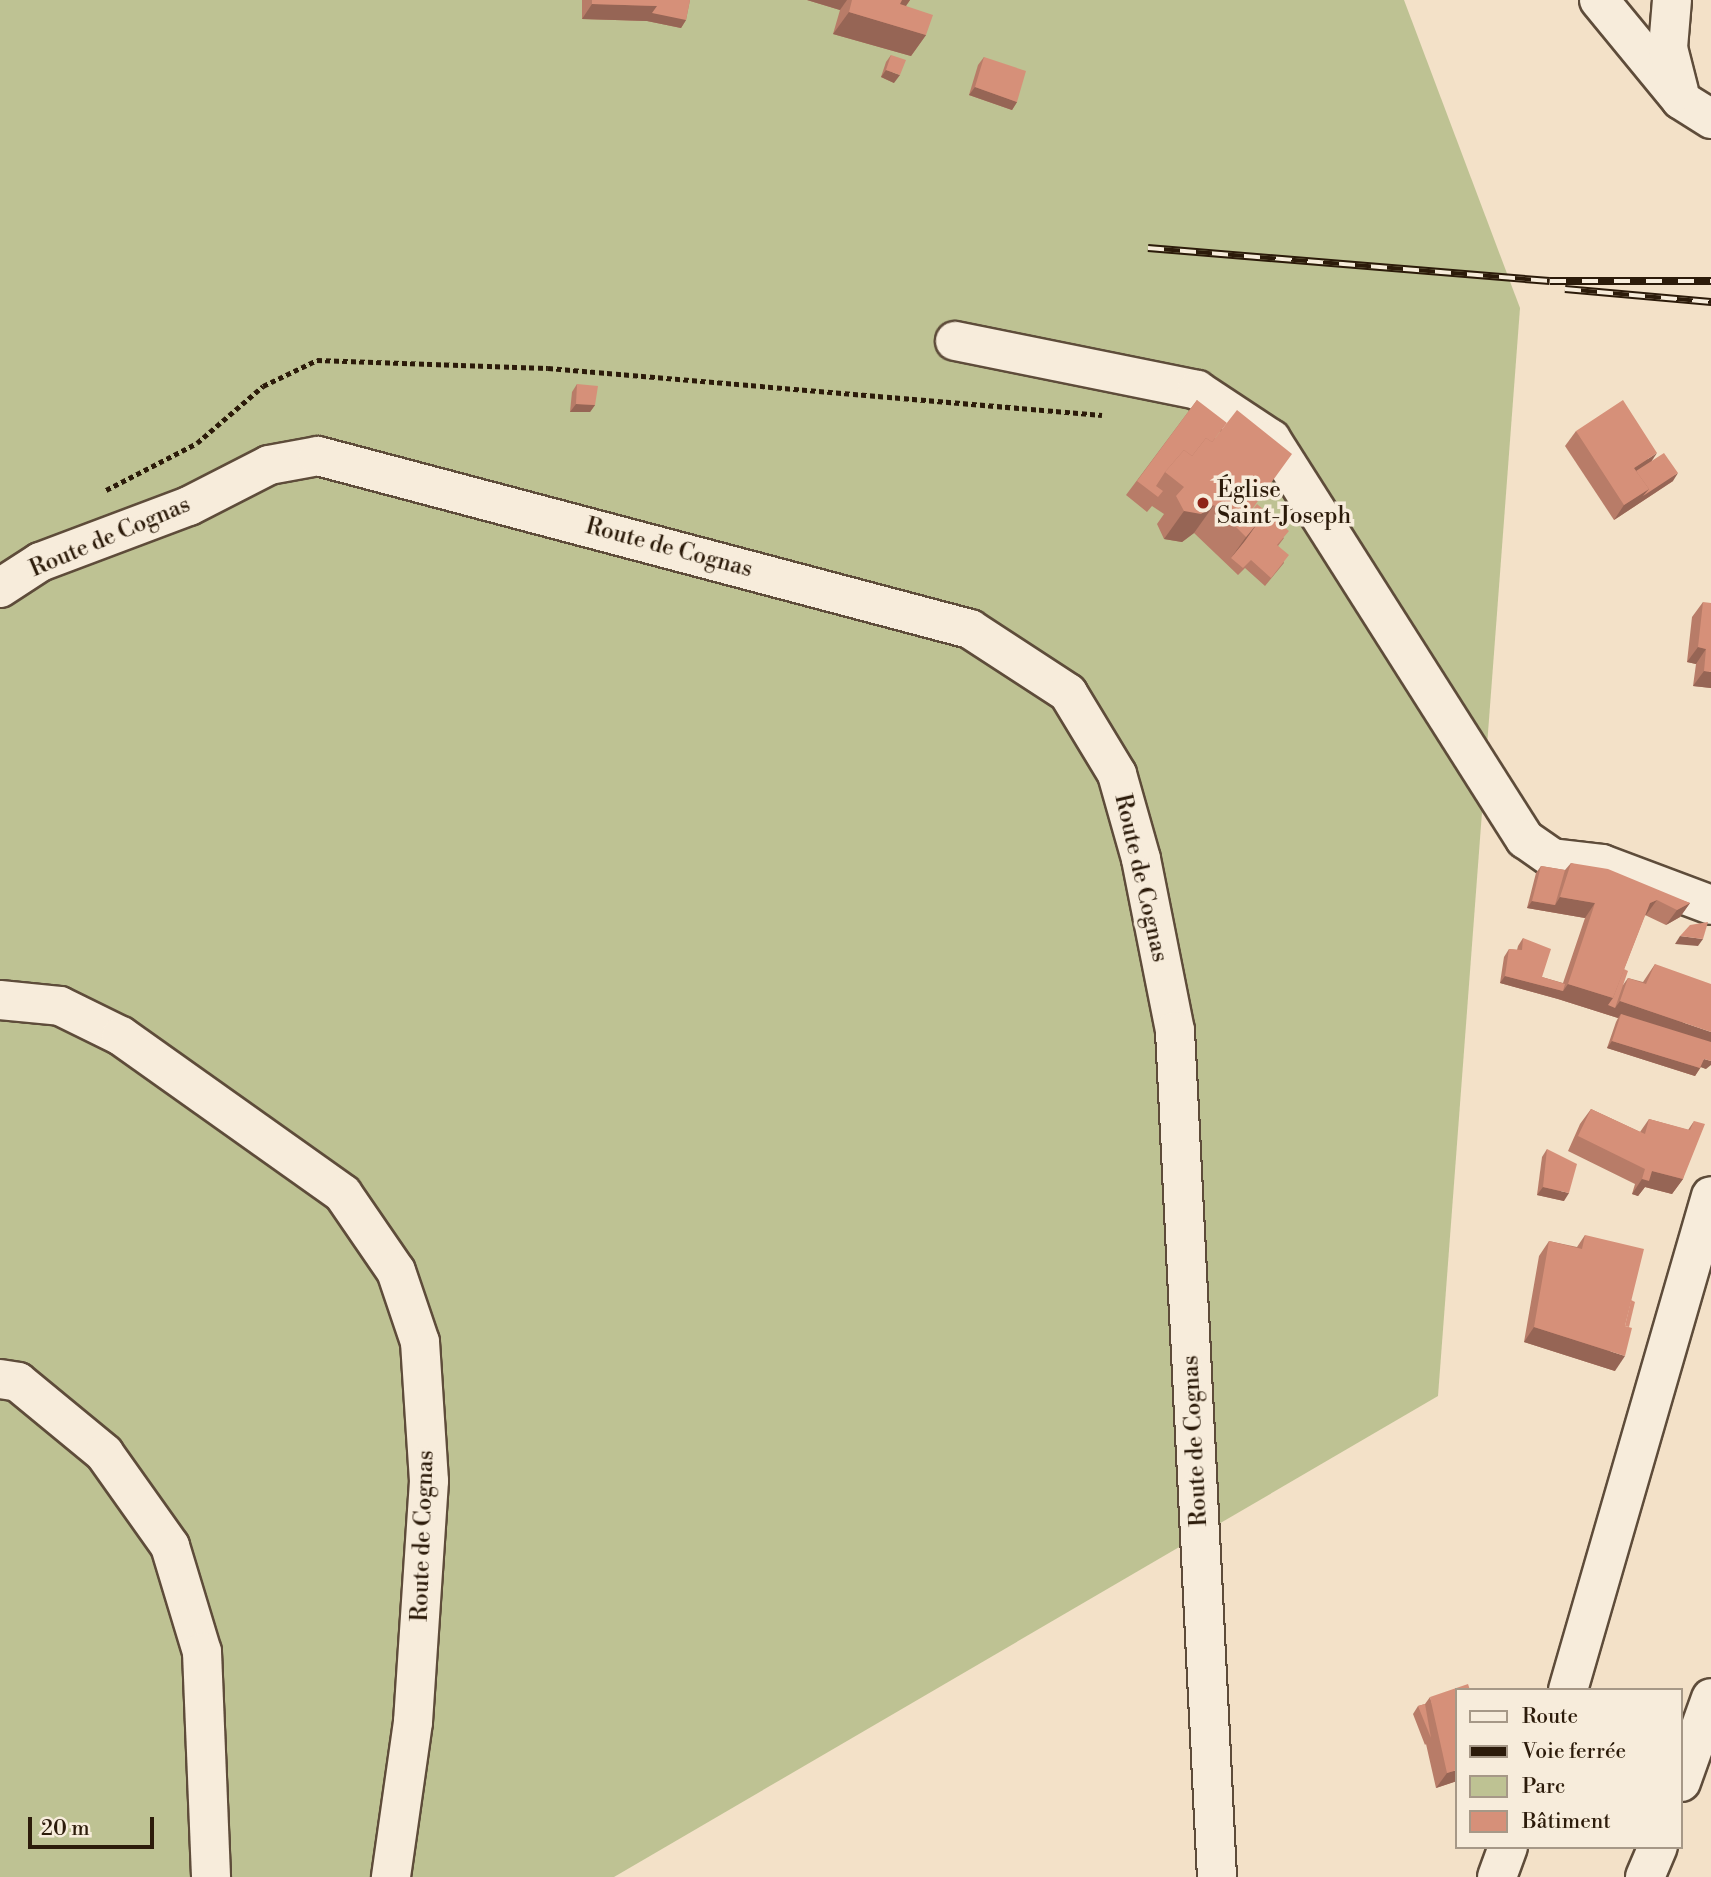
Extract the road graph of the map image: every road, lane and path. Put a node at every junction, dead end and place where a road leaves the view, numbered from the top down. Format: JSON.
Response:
{"nodes":[{"id":1,"x":1599,"y":0,"type":"edge"},
{"id":2,"x":1672,"y":0,"type":"edge"},
{"id":3,"x":1696,"y":110,"type":"edge"},
{"id":4,"x":955,"y":341,"type":"dead end"},
{"id":5,"x":1166,"y":385,"type":"junction"},
{"id":6,"x":92,"y":497,"type":"dead end"},
{"id":7,"x":0,"y":588,"type":"edge"},
{"id":8,"x":1711,"y":905,"type":"edge"},
{"id":9,"x":0,"y":1000,"type":"edge"},
{"id":10,"x":1711,"y":1196,"type":"edge"},
{"id":11,"x":0,"y":1379,"type":"edge"},
{"id":12,"x":1569,"y":1688,"type":"edge"},
{"id":13,"x":1711,"y":1698,"type":"edge"},
{"id":14,"x":1683,"y":1776,"type":"edge"},
{"id":15,"x":1507,"y":1849,"type":"edge"},
{"id":16,"x":1657,"y":1849,"type":"edge"},
{"id":17,"x":211,"y":1877,"type":"edge"},
{"id":18,"x":391,"y":1877,"type":"edge"},
{"id":19,"x":1217,"y":1877,"type":"edge"},
{"id":20,"x":1497,"y":1877,"type":"edge"},
{"id":21,"x":1645,"y":1877,"type":"edge"}],
"edges":[{"from":1,"to":3,"type":"street"},
{"from":2,"to":3,"type":"street"},
{"from":4,"to":5,"type":"street"},
{"from":5,"to":6,"type":"path"},
{"from":5,"to":8,"type":"street"},
{"from":7,"to":19,"type":"street","name":"Route de Cognas"},
{"from":9,"to":18,"type":"street","name":"Route de Cognas"},
{"from":10,"to":12,"type":"street"},
{"from":11,"to":17,"type":"street"},
{"from":13,"to":14,"type":"street"},
{"from":15,"to":20,"type":"street"},
{"from":16,"to":21,"type":"street"}]}
